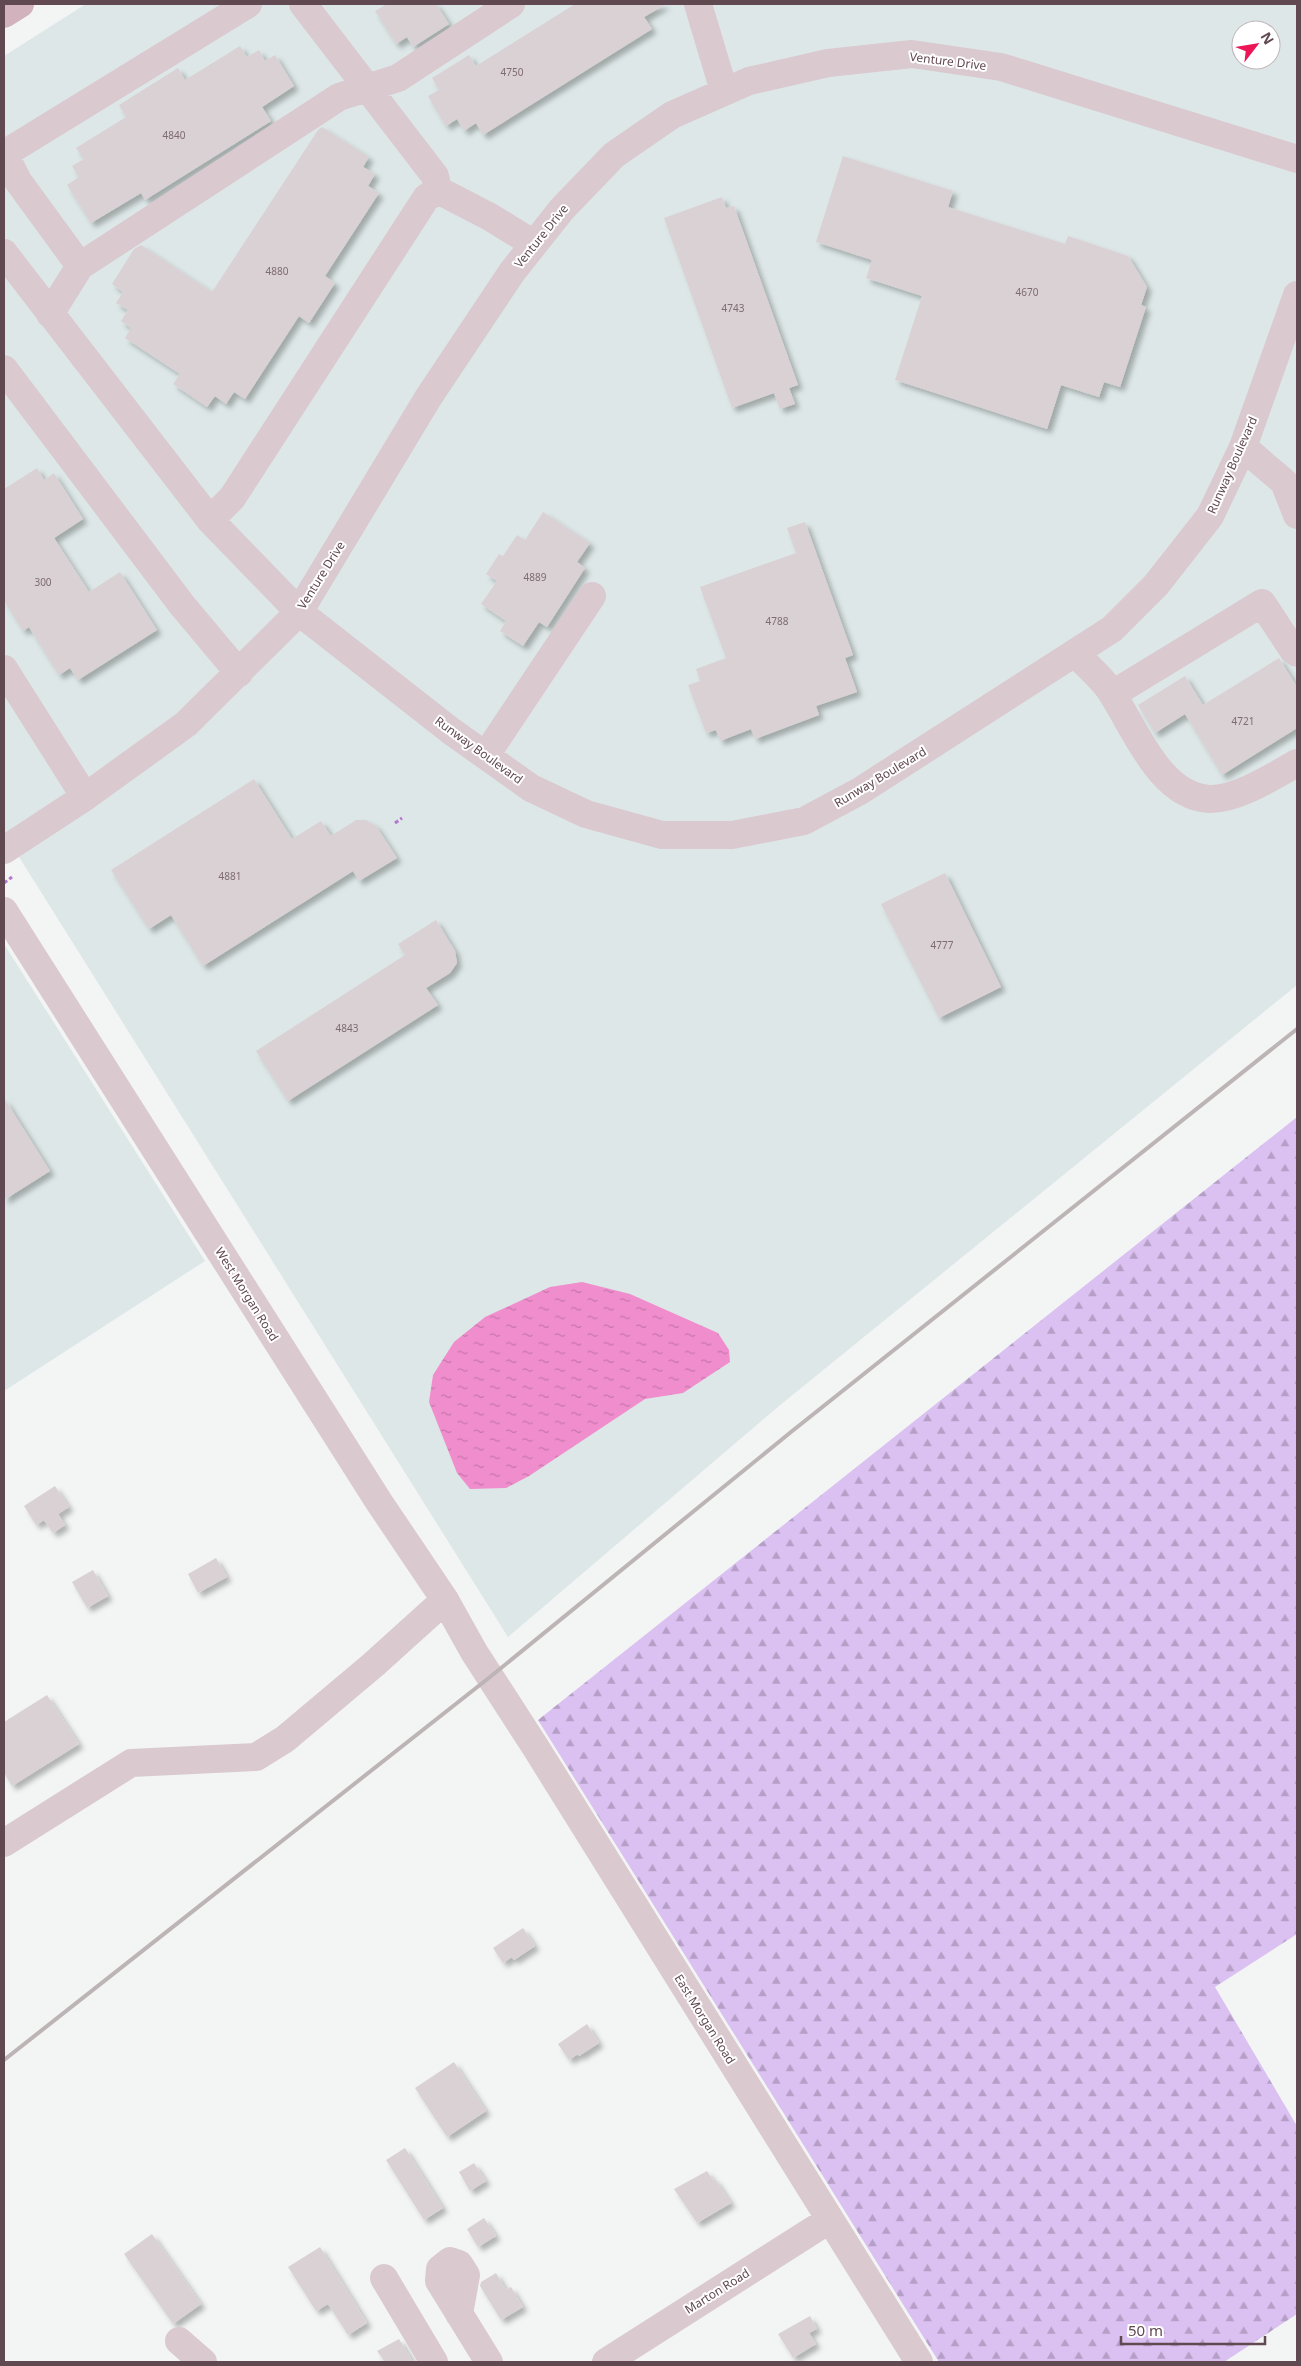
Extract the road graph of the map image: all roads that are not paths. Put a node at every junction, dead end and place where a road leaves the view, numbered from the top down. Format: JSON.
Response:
{"nodes":[{"id":1,"x":20,"y":4,"type":"edge"},
{"id":2,"x":248,"y":4,"type":"edge"},
{"id":3,"x":303,"y":4,"type":"edge"},
{"id":4,"x":510,"y":4,"type":"edge"},
{"id":5,"x":698,"y":4,"type":"edge"},
{"id":6,"x":4,"y":14,"type":"edge"},
{"id":7,"x":368,"y":87,"type":"junction"},
{"id":8,"x":724,"y":91,"type":"junction"},
{"id":9,"x":4,"y":153,"type":"edge"},
{"id":10,"x":1297,"y":159,"type":"edge"},
{"id":11,"x":438,"y":190,"type":"junction"},
{"id":12,"x":534,"y":244,"type":"junction"},
{"id":13,"x":4,"y":253,"type":"edge"},
{"id":14,"x":80,"y":266,"type":"junction"},
{"id":15,"x":1297,"y":295,"type":"edge"},
{"id":16,"x":50,"y":314,"type":"junction"},
{"id":17,"x":4,"y":369,"type":"edge"},
{"id":18,"x":1243,"y":447,"type":"junction"},
{"id":19,"x":1297,"y":515,"type":"edge"},
{"id":20,"x":210,"y":520,"type":"junction"},
{"id":21,"x":592,"y":596,"type":"dead end"},
{"id":22,"x":299,"y":612,"type":"junction"},
{"id":23,"x":1075,"y":653,"type":"junction"},
{"id":24,"x":1297,"y":653,"type":"edge"},
{"id":25,"x":4,"y":669,"type":"edge"},
{"id":26,"x":239,"y":673,"type":"junction"},
{"id":27,"x":1114,"y":697,"type":"junction"},
{"id":28,"x":486,"y":755,"type":"junction"},
{"id":29,"x":1297,"y":763,"type":"edge"},
{"id":30,"x":85,"y":797,"type":"junction"},
{"id":31,"x":4,"y":850,"type":"edge"},
{"id":32,"x":4,"y":911,"type":"edge"},
{"id":33,"x":445,"y":1600,"type":"junction"},
{"id":34,"x":490,"y":1677,"type":"joint"},
{"id":35,"x":4,"y":1843,"type":"edge"},
{"id":36,"x":829,"y":2220,"type":"junction"},
{"id":37,"x":384,"y":2278,"type":"dead end"},
{"id":38,"x":459,"y":2314,"type":"dead end"},
{"id":39,"x":179,"y":2341,"type":"dead end"},
{"id":40,"x":203,"y":2362,"type":"edge"},
{"id":41,"x":434,"y":2362,"type":"edge"},
{"id":42,"x":489,"y":2362,"type":"edge"},
{"id":43,"x":606,"y":2362,"type":"edge"},
{"id":44,"x":919,"y":2362,"type":"edge"}],
"edges":[{"from":1,"to":6,"type":"main road"},
{"from":2,"to":9,"type":"street"},
{"from":3,"to":7,"type":"street"},
{"from":4,"to":7,"type":"street"},
{"from":5,"to":8,"type":"street"},
{"from":7,"to":11,"type":"street"},
{"from":7,"to":14,"type":"street"},
{"from":8,"to":10,"type":"street","name":"Venture Drive"},
{"from":8,"to":12,"type":"street","name":"Venture Drive"},
{"from":9,"to":14,"type":"street"},
{"from":11,"to":12,"type":"street"},
{"from":11,"to":20,"type":"street"},
{"from":12,"to":22,"type":"street","name":"Venture Drive"},
{"from":13,"to":16,"type":"street","name":"Runway Boulevard"},
{"from":14,"to":16,"type":"street"},
{"from":15,"to":18,"type":"street","name":"Runway Boulevard"},
{"from":16,"to":20,"type":"street","name":"Runway Boulevard"},
{"from":17,"to":26,"type":"street"},
{"from":18,"to":19,"type":"street"},
{"from":18,"to":23,"type":"street","name":"Runway Boulevard"},
{"from":20,"to":22,"type":"street","name":"Runway Boulevard"},
{"from":21,"to":28,"type":"street"},
{"from":22,"to":26,"type":"street","name":"Venture Drive"},
{"from":22,"to":28,"type":"street","name":"Runway Boulevard"},
{"from":23,"to":27,"type":"street"},
{"from":23,"to":28,"type":"street","name":"Runway Boulevard"},
{"from":24,"to":27,"type":"street"},
{"from":25,"to":30,"type":"street"},
{"from":26,"to":30,"type":"street","name":"Venture Drive"},
{"from":27,"to":29,"type":"street"},
{"from":30,"to":31,"type":"street","name":"Venture Drive"},
{"from":32,"to":33,"type":"street","name":"West Morgan Road"},
{"from":33,"to":34,"type":"street","name":"West Morgan Road"},
{"from":33,"to":35,"type":"street"},
{"from":34,"to":36,"type":"street","name":"East Morgan Road"},
{"from":36,"to":43,"type":"street","name":"Marton Road"},
{"from":36,"to":44,"type":"street","name":"East Morgan Road"},
{"from":37,"to":41,"type":"street"},
{"from":38,"to":42,"type":"street"},
{"from":39,"to":40,"type":"street"}]}
